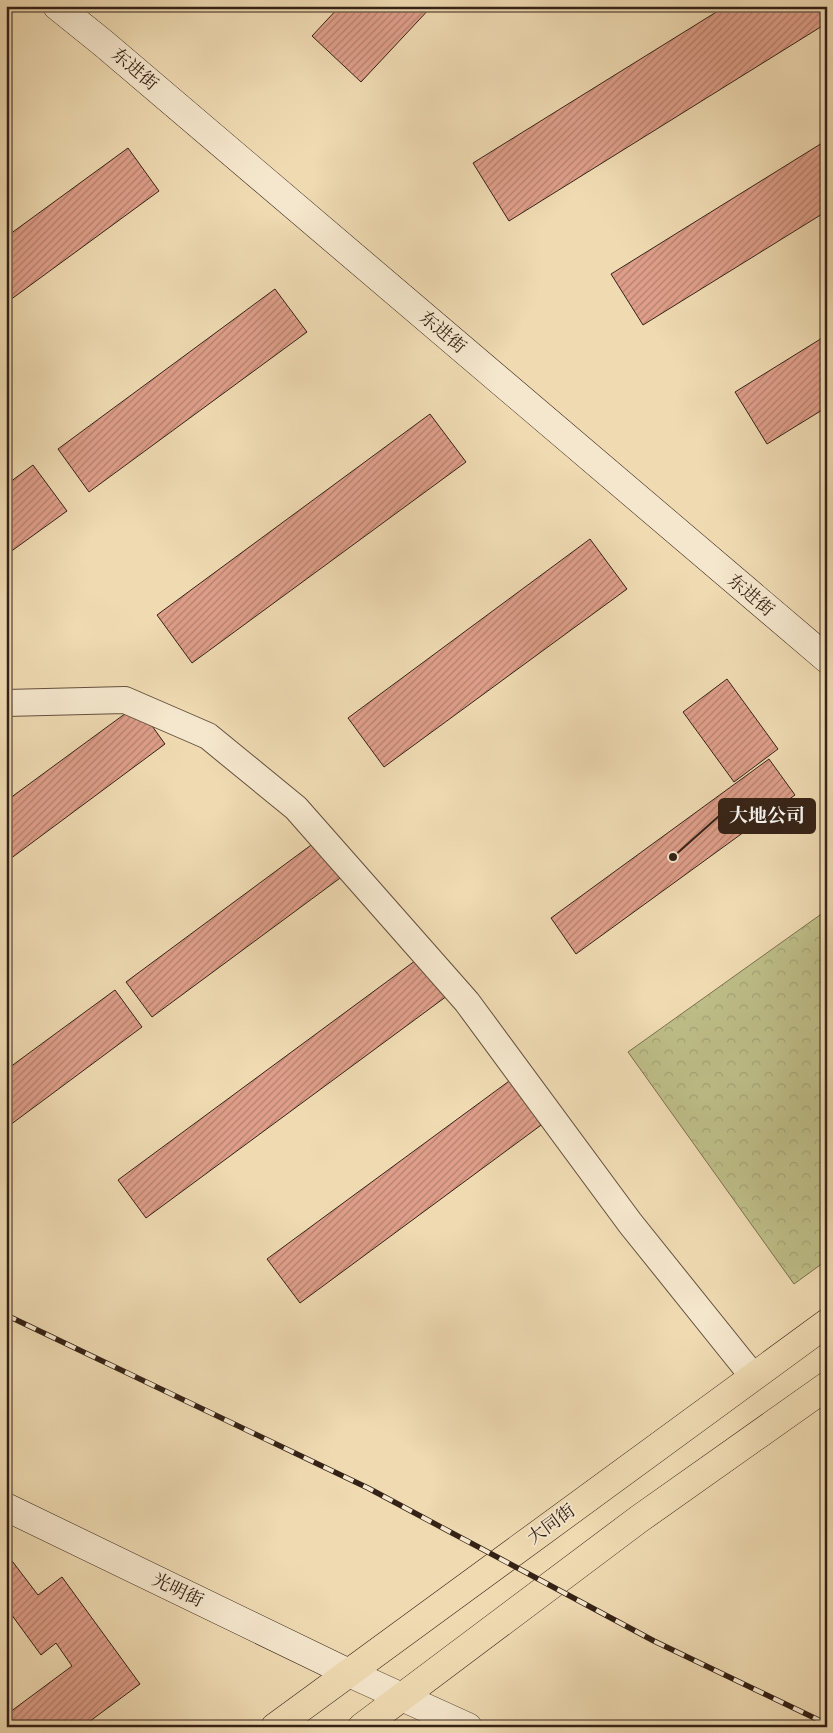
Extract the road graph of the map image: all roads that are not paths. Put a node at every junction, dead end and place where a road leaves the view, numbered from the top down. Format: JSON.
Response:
{"nodes":[{"id":1,"x":58,"y":6,"type":"edge"},
{"id":2,"x":827,"y":660,"type":"edge"},
{"id":3,"x":6,"y":703,"type":"edge"},
{"id":4,"x":827,"y":1323,"type":"edge"},
{"id":5,"x":752,"y":1376,"type":"junction"},
{"id":6,"x":827,"y":1386,"type":"edge"},
{"id":7,"x":6,"y":1507,"type":"edge"},
{"id":8,"x":349,"y":1672,"type":"junction"},
{"id":9,"x":402,"y":1697,"type":"junction"},
{"id":10,"x":275,"y":1727,"type":"edge"},
{"id":11,"x":362,"y":1727,"type":"edge"},
{"id":12,"x":468,"y":1727,"type":"edge"}],
"edges":[{"from":1,"to":2,"type":"main road","name":"东进街"},
{"from":3,"to":5,"type":"street"},
{"from":4,"to":5,"type":"main road","name":"大同街"},
{"from":5,"to":8,"type":"main road","name":"大同街"},
{"from":6,"to":9,"type":"main road"},
{"from":7,"to":8,"type":"main road","name":"光明街"},
{"from":8,"to":9,"type":"main road","name":"光明街"},
{"from":8,"to":10,"type":"main road","name":"大同街"},
{"from":9,"to":11,"type":"main road"},
{"from":9,"to":12,"type":"main road","name":"光明街"}]}
